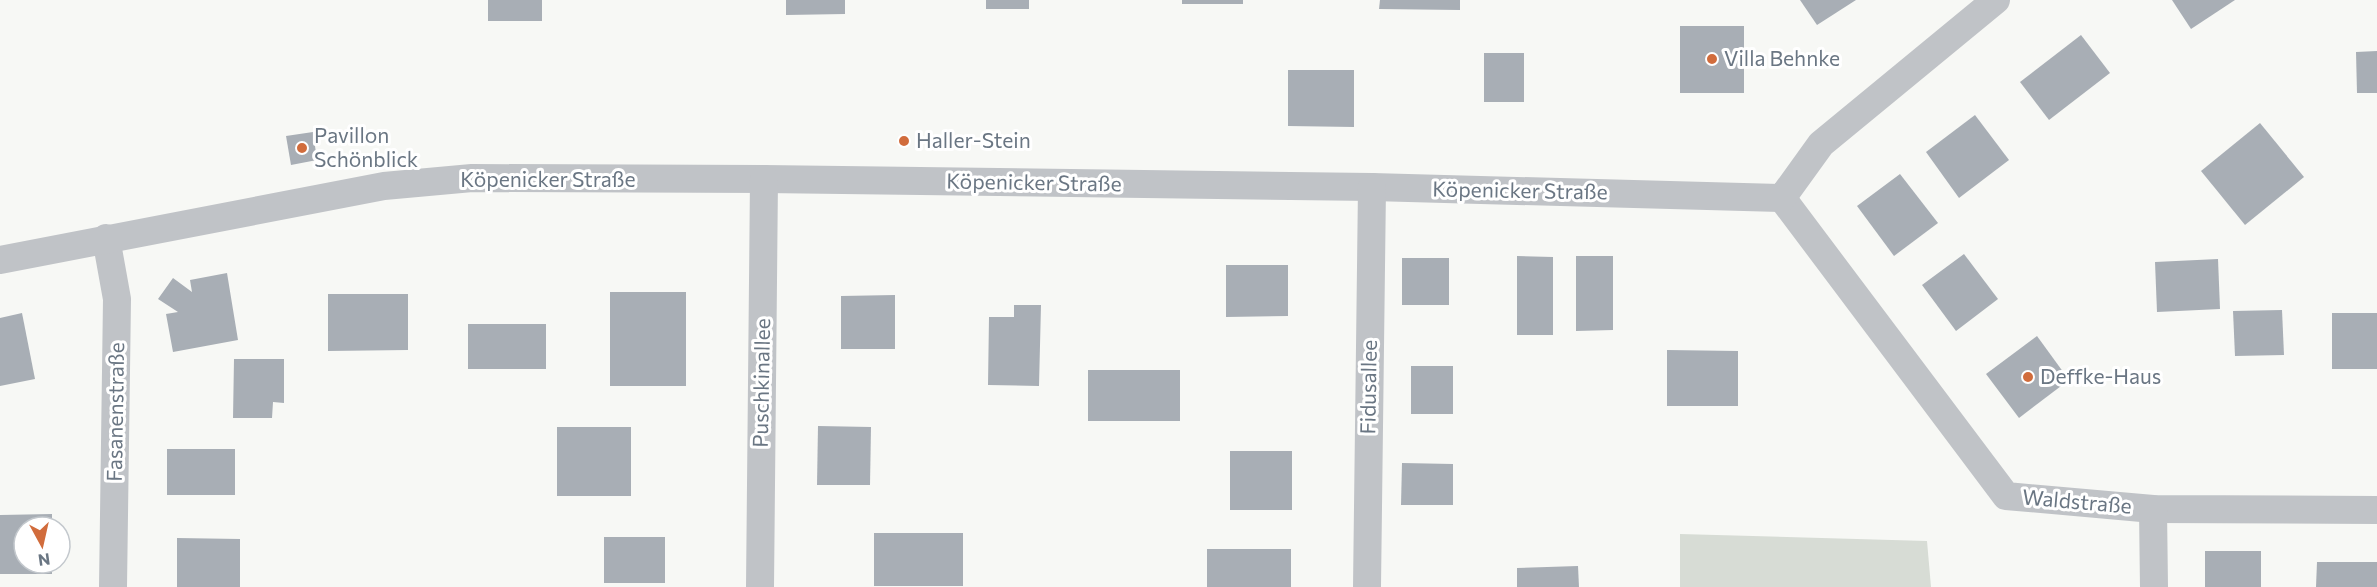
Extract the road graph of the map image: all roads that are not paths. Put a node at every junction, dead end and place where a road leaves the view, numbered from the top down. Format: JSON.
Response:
{"nodes":[{"id":1,"x":1996,"y":0,"type":"edge"},
{"id":2,"x":764,"y":179,"type":"junction"},
{"id":3,"x":1372,"y":187,"type":"junction"},
{"id":4,"x":1782,"y":198,"type":"junction"},
{"id":5,"x":106,"y":238,"type":"junction"},
{"id":6,"x":0,"y":260,"type":"edge"},
{"id":7,"x":2153,"y":509,"type":"junction"},
{"id":8,"x":2377,"y":510,"type":"edge"},
{"id":9,"x":113,"y":587,"type":"edge"},
{"id":10,"x":760,"y":587,"type":"edge"},
{"id":11,"x":1366,"y":587,"type":"edge"},
{"id":12,"x":2154,"y":587,"type":"edge"}],
"edges":[{"from":1,"to":4,"type":"street"},
{"from":2,"to":3,"type":"street","name":"Köpenicker Straße"},
{"from":2,"to":5,"type":"street","name":"Köpenicker Straße"},
{"from":2,"to":10,"type":"street","name":"Puschkinallee"},
{"from":3,"to":4,"type":"street","name":"Köpenicker Straße"},
{"from":3,"to":11,"type":"street","name":"Fidusallee"},
{"from":4,"to":7,"type":"street","name":"Waldstraße"},
{"from":5,"to":6,"type":"street","name":"Köpenicker Straße"},
{"from":5,"to":9,"type":"street","name":"Fasanenstraße"},
{"from":7,"to":8,"type":"street","name":"Waldstraße"},
{"from":7,"to":12,"type":"street"}]}
